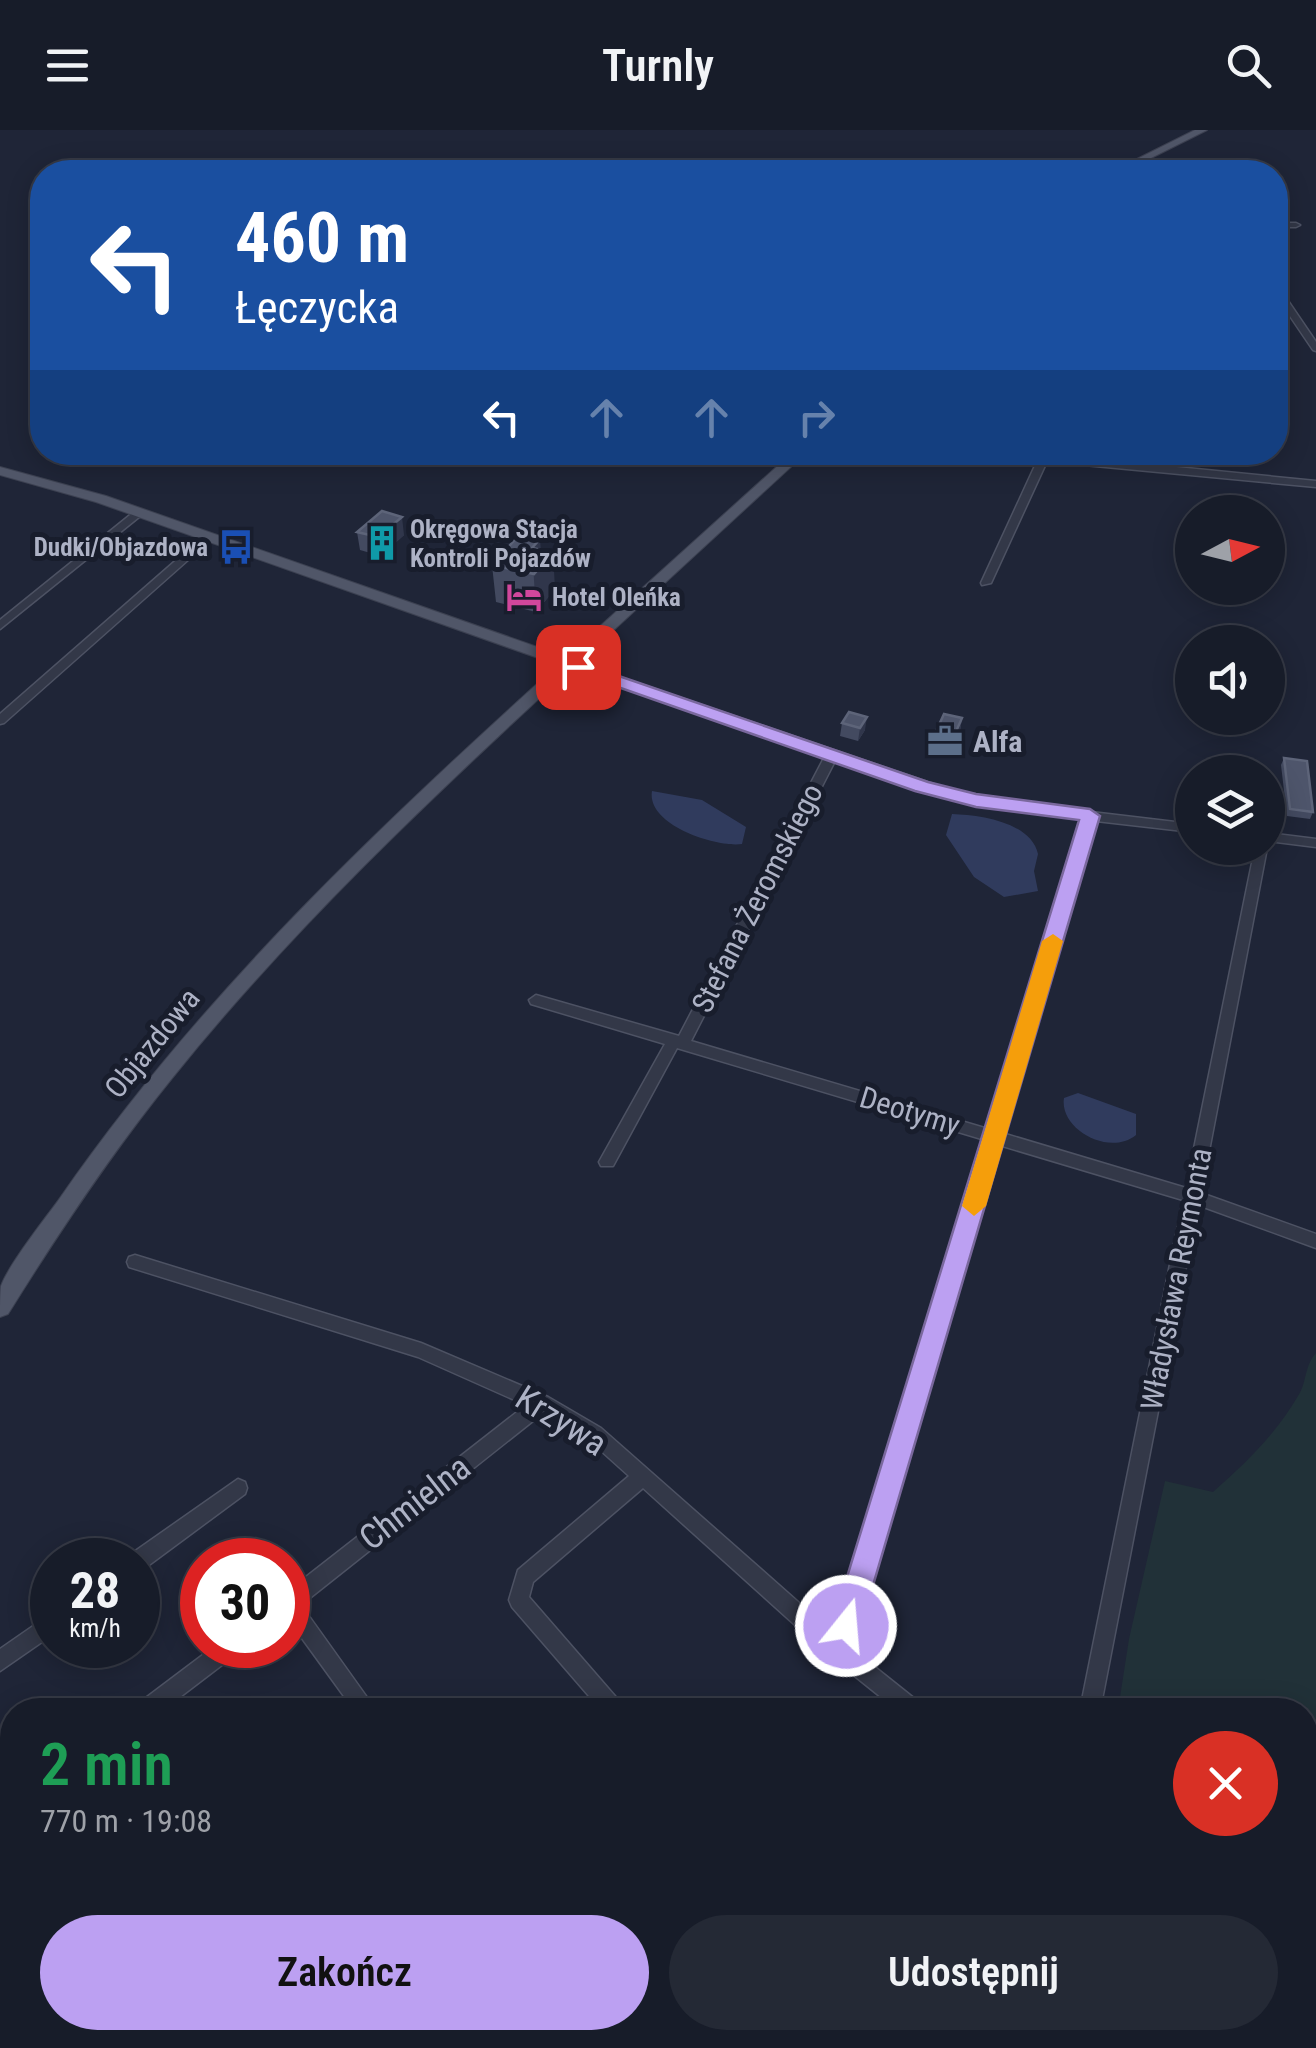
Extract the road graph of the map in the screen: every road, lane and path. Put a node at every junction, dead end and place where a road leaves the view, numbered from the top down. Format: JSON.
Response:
{"nodes":[{"id":1,"x":1202,"y":130,"type":"edge"},
{"id":2,"x":1141,"y":160,"type":"edge"},
{"id":3,"x":1288,"y":225,"type":"edge"},
{"id":4,"x":1296,"y":225,"type":"dead end"},
{"id":5,"x":1288,"y":307,"type":"edge"},
{"id":6,"x":1316,"y":348,"type":"edge"},
{"id":7,"x":787,"y":465,"type":"edge"},
{"id":8,"x":1040,"y":465,"type":"edge"},
{"id":9,"x":1125,"y":465,"type":"edge"},
{"id":10,"x":3,"y":474,"type":"edge"},
{"id":11,"x":1316,"y":484,"type":"edge"},
{"id":12,"x":139,"y":513,"type":"junction"},
{"id":13,"x":722,"y":525,"type":"junction"},
{"id":14,"x":209,"y":538,"type":"junction"},
{"id":15,"x":986,"y":583,"type":"dead end"},
{"id":16,"x":0,"y":626,"type":"edge"},
{"id":17,"x":600,"y":646,"type":"junction"},
{"id":18,"x":573,"y":665,"type":"junction"},
{"id":19,"x":612,"y":679,"type":"junction"},
{"id":20,"x":0,"y":720,"type":"edge"},
{"id":21,"x":832,"y":756,"type":"junction"},
{"id":22,"x":1090,"y":816,"type":"junction"},
{"id":23,"x":1175,"y":826,"type":"edge"},
{"id":24,"x":1285,"y":839,"type":"edge"},
{"id":25,"x":1316,"y":842,"type":"edge"},
{"id":26,"x":1258,"y":865,"type":"edge"},
{"id":27,"x":536,"y":1000,"type":"dead end"},
{"id":28,"x":678,"y":1041,"type":"junction"},
{"id":29,"x":994,"y":1137,"type":"junction"},
{"id":30,"x":607,"y":1162,"type":"dead end"},
{"id":31,"x":1190,"y":1196,"type":"junction"},
{"id":32,"x":1316,"y":1241,"type":"edge"},
{"id":33,"x":134,"y":1262,"type":"dead end"},
{"id":34,"x":0,"y":1307,"type":"edge"},
{"id":35,"x":542,"y":1403,"type":"junction"},
{"id":36,"x":640,"y":1478,"type":"junction"},
{"id":37,"x":238,"y":1488,"type":"dead end"},
{"id":38,"x":160,"y":1545,"type":"edge"},
{"id":39,"x":310,"y":1586,"type":"edge"},
{"id":40,"x":310,"y":1633,"type":"edge"},
{"id":41,"x":30,"y":1638,"type":"edge"},
{"id":42,"x":833,"y":1646,"type":"junction"},
{"id":43,"x":0,"y":1661,"type":"edge"},
{"id":44,"x":202,"y":1668,"type":"edge"},
{"id":45,"x":162,"y":1698,"type":"edge"},
{"id":46,"x":357,"y":1698,"type":"edge"},
{"id":47,"x":604,"y":1698,"type":"edge"},
{"id":48,"x":898,"y":1698,"type":"edge"},
{"id":49,"x":1092,"y":1698,"type":"edge"}],
"edges":[{"from":1,"to":2,"type":"main road"},
{"from":3,"to":4,"type":"street"},
{"from":5,"to":6,"type":"street"},
{"from":7,"to":13,"type":"main road","name":"Objazdowa"},
{"from":8,"to":15,"type":"street"},
{"from":9,"to":11,"type":"street"},
{"from":10,"to":12,"type":"main road"},
{"from":12,"to":14,"type":"main road"},
{"from":12,"to":16,"type":"street"},
{"from":13,"to":17,"type":"main road","name":"Objazdowa"},
{"from":13,"to":18,"type":"main road","name":"Objazdowa"},
{"from":14,"to":18,"type":"main road"},
{"from":14,"to":20,"type":"street"},
{"from":17,"to":18,"type":"main road","name":"Objazdowa"},
{"from":17,"to":19,"type":"street"},
{"from":18,"to":19,"type":"street"},
{"from":18,"to":34,"type":"main road","name":"Objazdowa"},
{"from":19,"to":21,"type":"street"},
{"from":21,"to":22,"type":"street"},
{"from":21,"to":28,"type":"street","name":"Stefana Żeromskiego"},
{"from":22,"to":23,"type":"street"},
{"from":22,"to":29,"type":"street"},
{"from":24,"to":25,"type":"street"},
{"from":26,"to":31,"type":"street","name":"Władysława Reymonta"},
{"from":27,"to":28,"type":"street","name":"Deotymy"},
{"from":28,"to":29,"type":"street","name":"Deotymy"},
{"from":28,"to":30,"type":"street"},
{"from":29,"to":31,"type":"street","name":"Deotymy"},
{"from":29,"to":42,"type":"street"},
{"from":31,"to":32,"type":"street","name":"Deotymy"},
{"from":31,"to":49,"type":"street","name":"Władysława Reymonta"},
{"from":33,"to":35,"type":"street","name":"Krzywa"},
{"from":35,"to":36,"type":"street","name":"Krzywa"},
{"from":35,"to":39,"type":"street","name":"Chmielna"},
{"from":36,"to":42,"type":"street","name":"Krzywa"},
{"from":36,"to":47,"type":"street"},
{"from":37,"to":38,"type":"street"},
{"from":40,"to":46,"type":"street"},
{"from":41,"to":43,"type":"street"},
{"from":42,"to":48,"type":"street","name":"Krzywa"},
{"from":44,"to":45,"type":"street"}]}
